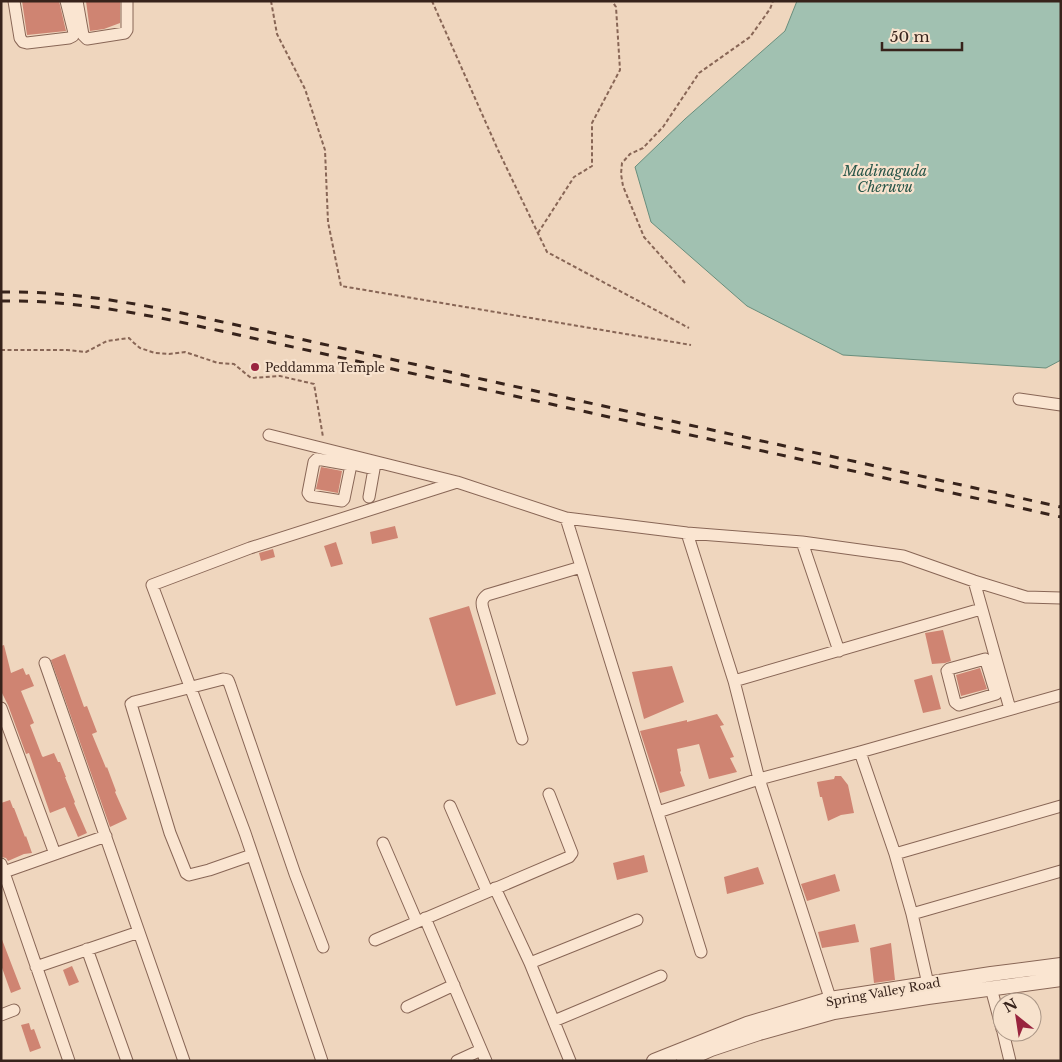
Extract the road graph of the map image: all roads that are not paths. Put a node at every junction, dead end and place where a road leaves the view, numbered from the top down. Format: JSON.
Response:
{"nodes":[{"id":1,"x":14,"y":1,"type":"edge"},
{"id":2,"x":66,"y":1,"type":"edge"},
{"id":3,"x":77,"y":1,"type":"edge"},
{"id":4,"x":127,"y":1,"type":"edge"},
{"id":5,"x":1019,"y":399,"type":"dead end"},
{"id":6,"x":1061,"y":405,"type":"edge"},
{"id":7,"x":278,"y":450,"type":"dead end"},
{"id":8,"x":328,"y":453,"type":"junction"},
{"id":9,"x":354,"y":462,"type":"junction"},
{"id":10,"x":375,"y":465,"type":"junction"},
{"id":11,"x":457,"y":482,"type":"junction"},
{"id":12,"x":369,"y":497,"type":"dead end"},
{"id":13,"x":566,"y":518,"type":"junction"},
{"id":14,"x":687,"y":533,"type":"junction"},
{"id":15,"x":802,"y":542,"type":"junction"},
{"id":16,"x":581,"y":567,"type":"junction"},
{"id":17,"x":974,"y":581,"type":"junction"},
{"id":18,"x":1061,"y":598,"type":"edge"},
{"id":19,"x":981,"y":609,"type":"junction"},
{"id":20,"x":840,"y":651,"type":"junction"},
{"id":21,"x":45,"y":663,"type":"dead end"},
{"id":22,"x":993,"y":667,"type":"junction"},
{"id":23,"x":734,"y":681,"type":"junction"},
{"id":24,"x":190,"y":687,"type":"junction"},
{"id":25,"x":996,"y":694,"type":"junction"},
{"id":26,"x":1061,"y":695,"type":"edge"},
{"id":27,"x":1,"y":708,"type":"edge"},
{"id":28,"x":1006,"y":710,"type":"junction"},
{"id":29,"x":522,"y":739,"type":"dead end"},
{"id":30,"x":860,"y":752,"type":"junction"},
{"id":31,"x":759,"y":779,"type":"junction"},
{"id":32,"x":548,"y":794,"type":"dead end"},
{"id":33,"x":450,"y":806,"type":"dead end"},
{"id":34,"x":1061,"y":806,"type":"edge"},
{"id":35,"x":658,"y":812,"type":"junction"},
{"id":36,"x":106,"y":836,"type":"junction"},
{"id":37,"x":383,"y":842,"type":"dead end"},
{"id":38,"x":55,"y":854,"type":"junction"},
{"id":39,"x":896,"y":854,"type":"junction"},
{"id":40,"x":252,"y":855,"type":"junction"},
{"id":41,"x":3,"y":868,"type":"edge"},
{"id":42,"x":1061,"y":871,"type":"edge"},
{"id":43,"x":491,"y":890,"type":"junction"},
{"id":44,"x":912,"y":914,"type":"junction"},
{"id":45,"x":421,"y":920,"type":"junction"},
{"id":46,"x":637,"y":920,"type":"dead end"},
{"id":47,"x":139,"y":932,"type":"junction"},
{"id":48,"x":375,"y":940,"type":"dead end"},
{"id":49,"x":323,"y":947,"type":"dead end"},
{"id":50,"x":87,"y":949,"type":"junction"},
{"id":51,"x":701,"y":952,"type":"dead end"},
{"id":52,"x":530,"y":964,"type":"junction"},
{"id":53,"x":1061,"y":965,"type":"edge"},
{"id":54,"x":36,"y":967,"type":"junction"},
{"id":55,"x":661,"y":976,"type":"dead end"},
{"id":56,"x":1061,"y":979,"type":"edge"},
{"id":57,"x":928,"y":984,"type":"junction"},
{"id":58,"x":454,"y":985,"type":"junction"},
{"id":59,"x":991,"y":988,"type":"junction"},
{"id":60,"x":992,"y":992,"type":"edge"},
{"id":61,"x":832,"y":1006,"type":"junction"},
{"id":62,"x":407,"y":1007,"type":"dead end"},
{"id":63,"x":14,"y":1010,"type":"dead end"},
{"id":64,"x":1,"y":1015,"type":"edge"},
{"id":65,"x":554,"y":1021,"type":"junction"},
{"id":66,"x":1005,"y":1042,"type":"edge"},
{"id":67,"x":484,"y":1055,"type":"edge"},
{"id":68,"x":69,"y":1061,"type":"edge"},
{"id":69,"x":127,"y":1061,"type":"edge"},
{"id":70,"x":184,"y":1061,"type":"edge"},
{"id":71,"x":322,"y":1061,"type":"edge"},
{"id":72,"x":457,"y":1061,"type":"edge"},
{"id":73,"x":570,"y":1061,"type":"edge"},
{"id":74,"x":654,"y":1061,"type":"edge"},
{"id":75,"x":684,"y":1061,"type":"edge"},
{"id":76,"x":1010,"y":1061,"type":"edge"}],
"edges":[{"from":1,"to":2,"type":"street"},
{"from":3,"to":4,"type":"street"},
{"from":5,"to":6,"type":"street"},
{"from":7,"to":8,"type":"street"},
{"from":8,"to":9,"type":"street"},
{"from":8,"to":9,"type":"street"},
{"from":9,"to":10,"type":"street"},
{"from":10,"to":11,"type":"street"},
{"from":10,"to":12,"type":"street"},
{"from":11,"to":13,"type":"street"},
{"from":11,"to":24,"type":"street"},
{"from":13,"to":14,"type":"street"},
{"from":13,"to":16,"type":"street"},
{"from":14,"to":15,"type":"street"},
{"from":14,"to":23,"type":"street"},
{"from":15,"to":17,"type":"street"},
{"from":15,"to":20,"type":"street"},
{"from":16,"to":29,"type":"street"},
{"from":16,"to":35,"type":"street"},
{"from":17,"to":18,"type":"street"},
{"from":17,"to":19,"type":"street"},
{"from":19,"to":20,"type":"street"},
{"from":19,"to":22,"type":"street"},
{"from":20,"to":23,"type":"street"},
{"from":21,"to":36,"type":"street"},
{"from":22,"to":25,"type":"street"},
{"from":22,"to":25,"type":"street"},
{"from":22,"to":28,"type":"street"},
{"from":23,"to":31,"type":"street"},
{"from":24,"to":40,"type":"street"},
{"from":24,"to":40,"type":"street"},
{"from":24,"to":49,"type":"street"},
{"from":25,"to":28,"type":"street"},
{"from":26,"to":28,"type":"street"},
{"from":27,"to":38,"type":"street"},
{"from":28,"to":30,"type":"street"},
{"from":30,"to":31,"type":"street"},
{"from":30,"to":39,"type":"street"},
{"from":31,"to":35,"type":"street"},
{"from":31,"to":61,"type":"street"},
{"from":32,"to":43,"type":"street"},
{"from":33,"to":43,"type":"street"},
{"from":34,"to":39,"type":"street"},
{"from":35,"to":51,"type":"street"},
{"from":36,"to":38,"type":"street"},
{"from":36,"to":47,"type":"street"},
{"from":37,"to":45,"type":"street"},
{"from":38,"to":41,"type":"street"},
{"from":39,"to":44,"type":"street"},
{"from":40,"to":71,"type":"street"},
{"from":41,"to":54,"type":"street"},
{"from":42,"to":44,"type":"street"},
{"from":43,"to":45,"type":"street"},
{"from":43,"to":52,"type":"street"},
{"from":44,"to":57,"type":"street"},
{"from":45,"to":48,"type":"street"},
{"from":45,"to":58,"type":"street"},
{"from":46,"to":52,"type":"street"},
{"from":47,"to":50,"type":"street"},
{"from":47,"to":70,"type":"street"},
{"from":50,"to":54,"type":"street"},
{"from":50,"to":69,"type":"street"},
{"from":52,"to":65,"type":"street"},
{"from":53,"to":57,"type":"street","name":"Spring Valley Road"},
{"from":54,"to":68,"type":"street"},
{"from":55,"to":65,"type":"street"},
{"from":56,"to":59,"type":"street","name":"Spring Valley Road"},
{"from":57,"to":61,"type":"street","name":"Spring Valley Road"},
{"from":58,"to":62,"type":"street"},
{"from":58,"to":67,"type":"street"},
{"from":59,"to":60,"type":"street"},
{"from":59,"to":61,"type":"street","name":"Spring Valley Road"},
{"from":61,"to":74,"type":"street","name":"Spring Valley Road"},
{"from":61,"to":75,"type":"street","name":"Spring Valley Road"},
{"from":63,"to":64,"type":"street"},
{"from":65,"to":73,"type":"street"},
{"from":66,"to":76,"type":"street"},
{"from":67,"to":72,"type":"street"}]}
